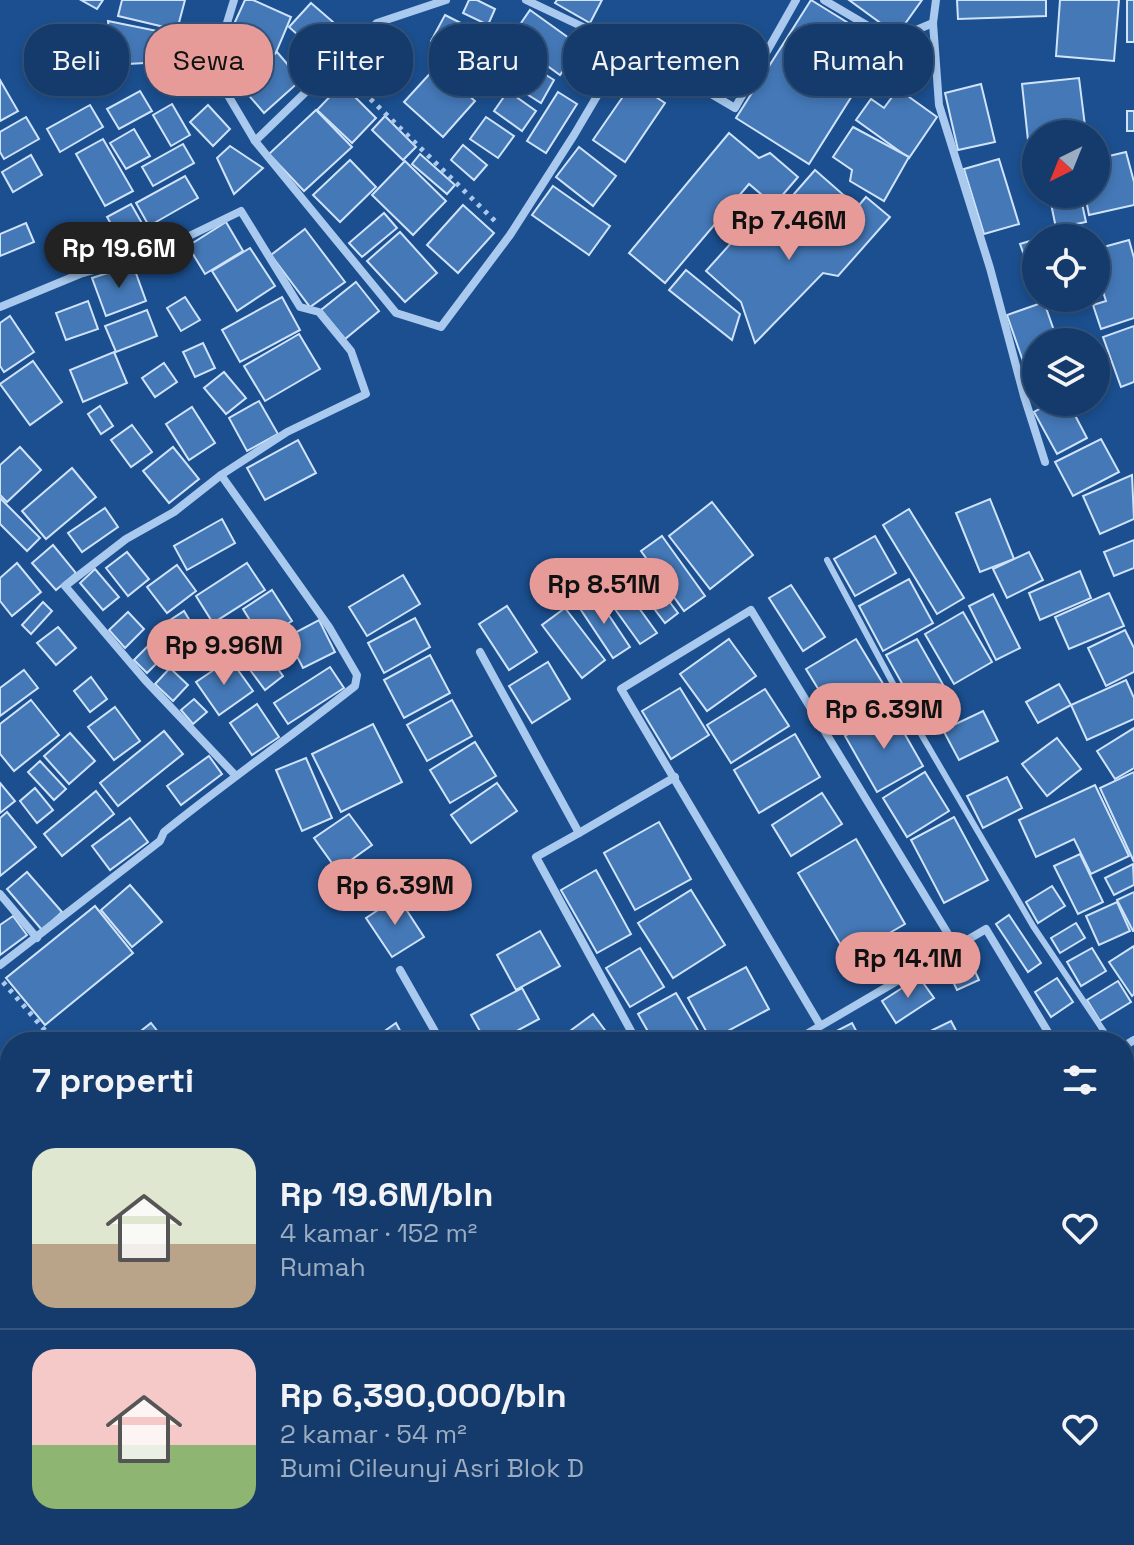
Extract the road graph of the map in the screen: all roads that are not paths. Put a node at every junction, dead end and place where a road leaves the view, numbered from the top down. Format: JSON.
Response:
{"nodes":[{"id":1,"x":234,"y":0,"type":"edge"},
{"id":2,"x":446,"y":0,"type":"edge"},
{"id":3,"x":526,"y":0,"type":"edge"},
{"id":4,"x":796,"y":0,"type":"edge"},
{"id":5,"x":824,"y":0,"type":"edge"},
{"id":6,"x":936,"y":0,"type":"edge"},
{"id":7,"x":933,"y":23,"type":"junction"},
{"id":8,"x":577,"y":24,"type":"edge"},
{"id":9,"x":768,"y":50,"type":"edge"},
{"id":10,"x":597,"y":96,"type":"edge"},
{"id":11,"x":715,"y":96,"type":"edge"},
{"id":12,"x":742,"y":96,"type":"edge"},
{"id":13,"x":255,"y":141,"type":"junction"},
{"id":14,"x":0,"y":307,"type":"edge"},
{"id":15,"x":1045,"y":462,"type":"dead end"},
{"id":16,"x":221,"y":475,"type":"junction"},
{"id":17,"x":827,"y":560,"type":"dead end"},
{"id":18,"x":480,"y":652,"type":"dead end"},
{"id":19,"x":235,"y":775,"type":"junction"},
{"id":20,"x":675,"y":777,"type":"junction"},
{"id":21,"x":579,"y":833,"type":"junction"},
{"id":22,"x":0,"y":894,"type":"edge"},
{"id":23,"x":37,"y":938,"type":"junction"},
{"id":24,"x":956,"y":947,"type":"junction"},
{"id":25,"x":0,"y":965,"type":"edge"},
{"id":26,"x":400,"y":970,"type":"dead end"},
{"id":27,"x":820,"y":1025,"type":"junction"},
{"id":28,"x":435,"y":1032,"type":"edge"},
{"id":29,"x":632,"y":1032,"type":"edge"},
{"id":30,"x":809,"y":1032,"type":"edge"},
{"id":31,"x":1048,"y":1032,"type":"edge"},
{"id":32,"x":1104,"y":1032,"type":"edge"}],
"edges":[{"from":1,"to":13,"type":"street"},
{"from":2,"to":13,"type":"street"},
{"from":3,"to":8,"type":"street"},
{"from":4,"to":9,"type":"street"},
{"from":5,"to":7,"type":"street"},
{"from":6,"to":7,"type":"street"},
{"from":7,"to":15,"type":"street"},
{"from":10,"to":13,"type":"street"},
{"from":11,"to":12,"type":"street"},
{"from":14,"to":16,"type":"street"},
{"from":16,"to":19,"type":"street"},
{"from":16,"to":19,"type":"street"},
{"from":17,"to":32,"type":"lane"},
{"from":18,"to":21,"type":"street"},
{"from":19,"to":23,"type":"street"},
{"from":20,"to":21,"type":"street"},
{"from":20,"to":24,"type":"street"},
{"from":20,"to":27,"type":"street"},
{"from":21,"to":29,"type":"street"},
{"from":22,"to":23,"type":"street"},
{"from":23,"to":25,"type":"street"},
{"from":24,"to":27,"type":"street"},
{"from":24,"to":31,"type":"street"},
{"from":26,"to":28,"type":"street"},
{"from":27,"to":30,"type":"street"}]}
